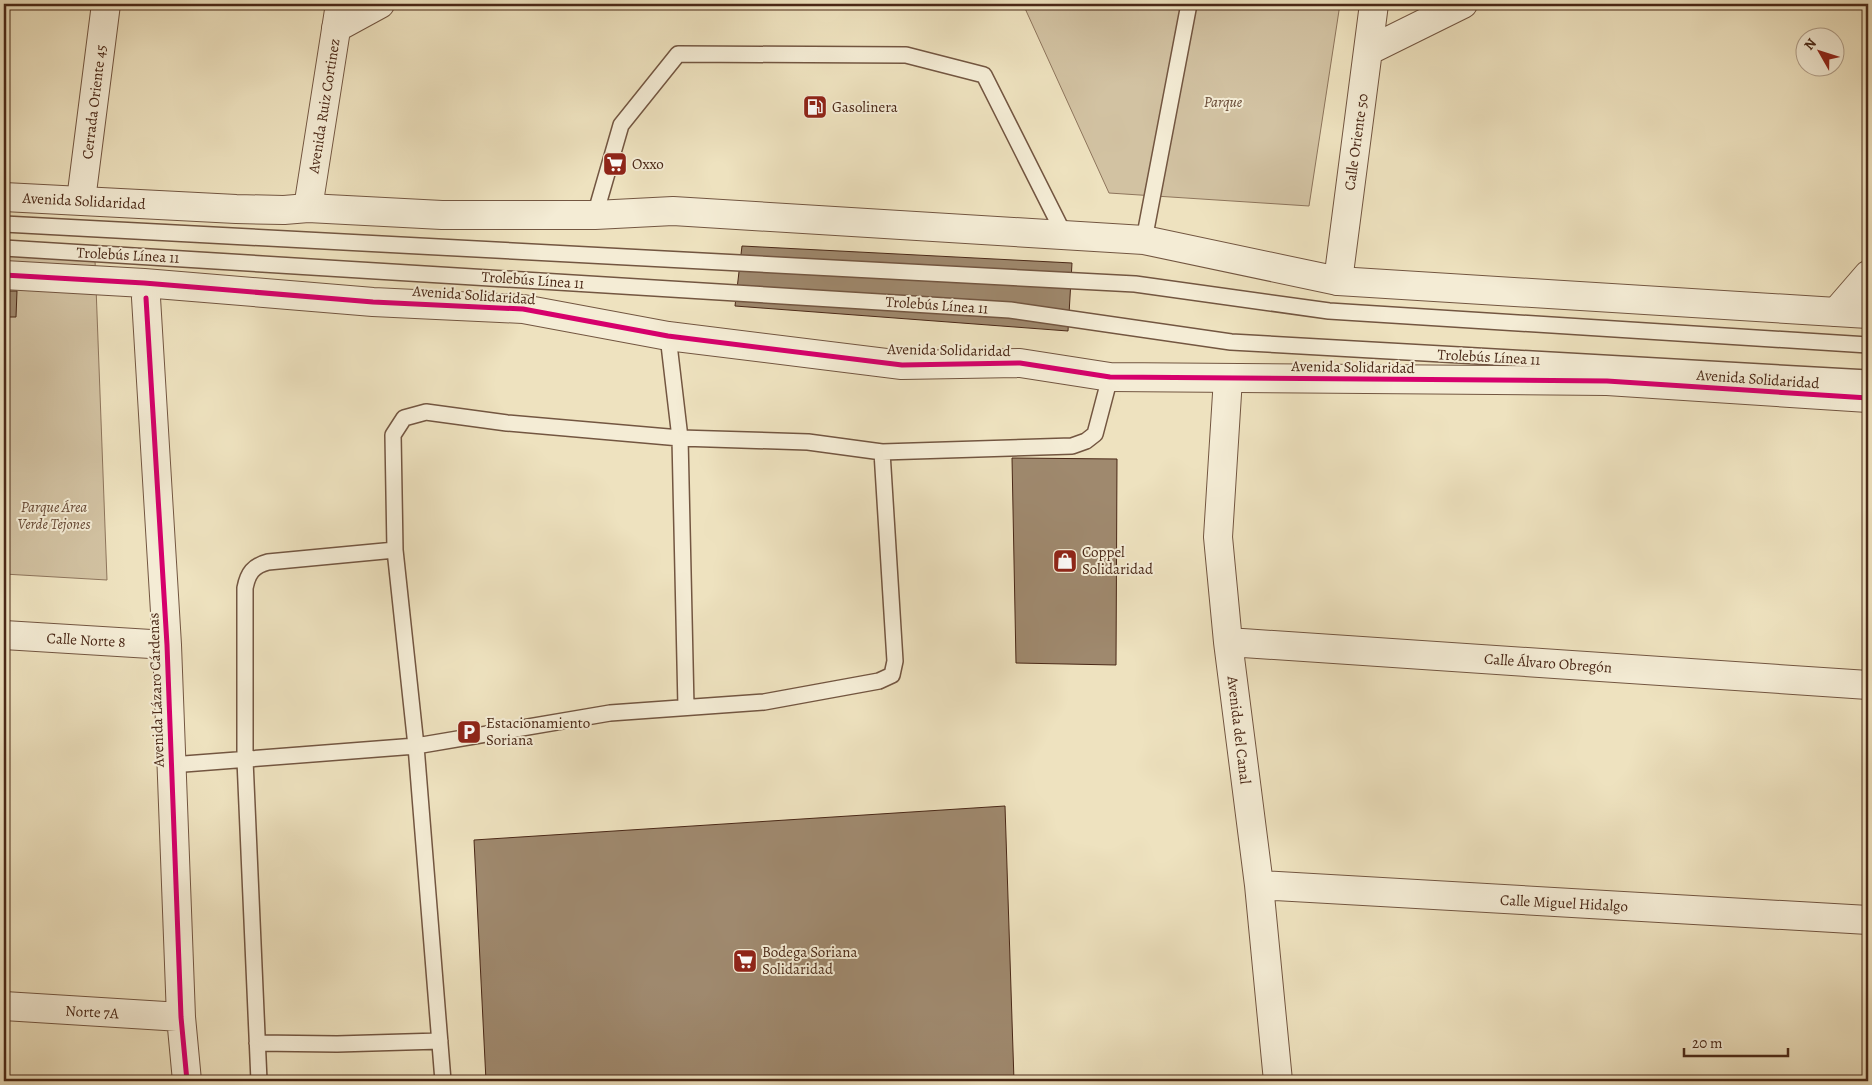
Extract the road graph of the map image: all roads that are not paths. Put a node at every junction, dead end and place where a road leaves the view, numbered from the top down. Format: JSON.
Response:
{"nodes":[{"id":1,"x":106,"y":4,"type":"edge"},
{"id":2,"x":380,"y":4,"type":"edge"},
{"id":3,"x":1189,"y":4,"type":"edge"},
{"id":4,"x":1374,"y":4,"type":"edge"},
{"id":5,"x":1463,"y":4,"type":"edge"},
{"id":6,"x":338,"y":16,"type":"edge"},
{"id":7,"x":1368,"y":51,"type":"junction"},
{"id":8,"x":4,"y":196,"type":"edge"},
{"id":9,"x":81,"y":200,"type":"junction"},
{"id":10,"x":308,"y":208,"type":"junction"},
{"id":11,"x":595,"y":214,"type":"junction"},
{"id":12,"x":4,"y":224,"type":"edge"},
{"id":13,"x":1065,"y":236,"type":"junction"},
{"id":14,"x":1144,"y":240,"type":"junction"},
{"id":15,"x":4,"y":248,"type":"edge"},
{"id":16,"x":4,"y":275,"type":"edge"},
{"id":17,"x":1868,"y":275,"type":"edge"},
{"id":18,"x":1338,"y":281,"type":"junction"},
{"id":19,"x":146,"y":298,"type":"dead end"},
{"id":20,"x":1836,"y":312,"type":"junction"},
{"id":21,"x":1868,"y":314,"type":"edge"},
{"id":22,"x":668,"y":336,"type":"junction"},
{"id":23,"x":1868,"y":345,"type":"edge"},
{"id":24,"x":1110,"y":377,"type":"junction"},
{"id":25,"x":1228,"y":378,"type":"junction"},
{"id":26,"x":1868,"y":378,"type":"edge"},
{"id":27,"x":1868,"y":398,"type":"edge"},
{"id":28,"x":680,"y":438,"type":"junction"},
{"id":29,"x":882,"y":452,"type":"junction"},
{"id":30,"x":395,"y":550,"type":"junction"},
{"id":31,"x":4,"y":635,"type":"edge"},
{"id":32,"x":1228,"y":642,"type":"junction"},
{"id":33,"x":167,"y":645,"type":"junction"},
{"id":34,"x":1868,"y":685,"type":"edge"},
{"id":35,"x":686,"y":707,"type":"junction"},
{"id":36,"x":416,"y":746,"type":"junction"},
{"id":37,"x":245,"y":760,"type":"junction"},
{"id":38,"x":171,"y":765,"type":"junction"},
{"id":39,"x":1259,"y":885,"type":"junction"},
{"id":40,"x":1868,"y":920,"type":"edge"},
{"id":41,"x":4,"y":1006,"type":"edge"},
{"id":42,"x":181,"y":1017,"type":"junction"},
{"id":43,"x":440,"y":1041,"type":"junction"},
{"id":44,"x":257,"y":1043,"type":"junction"},
{"id":45,"x":186,"y":1081,"type":"edge"},
{"id":46,"x":259,"y":1081,"type":"edge"},
{"id":47,"x":443,"y":1081,"type":"edge"},
{"id":48,"x":1278,"y":1081,"type":"edge"}],
"edges":[{"from":1,"to":9,"type":"street","name":"Cerrada Oriente 45"},
{"from":2,"to":6,"type":"street"},
{"from":3,"to":14,"type":"lane"},
{"from":4,"to":7,"type":"street","name":"Calle Oriente 50"},
{"from":5,"to":7,"type":"street"},
{"from":6,"to":10,"type":"street","name":"Avenida Ruiz Cortinez"},
{"from":7,"to":18,"type":"street","name":"Calle Oriente 50"},
{"from":8,"to":9,"type":"street","name":"Avenida Solidaridad"},
{"from":9,"to":10,"type":"street","name":"Avenida Solidaridad"},
{"from":10,"to":11,"type":"street","name":"Avenida Solidaridad"},
{"from":11,"to":13,"type":"street","name":"Avenida Solidaridad"},
{"from":11,"to":13,"type":"lane"},
{"from":12,"to":23,"type":"lane","name":"Trolebús Línea 11"},
{"from":13,"to":14,"type":"street","name":"Avenida Solidaridad"},
{"from":14,"to":18,"type":"street","name":"Avenida Solidaridad"},
{"from":15,"to":26,"type":"lane","name":"Trolebús Línea 11"},
{"from":16,"to":22,"type":"street","name":"Avenida Solidaridad"},
{"from":17,"to":20,"type":"street"},
{"from":18,"to":20,"type":"street","name":"Avenida Solidaridad"},
{"from":19,"to":33,"type":"street","name":"Avenida Lázaro Cárdenas"},
{"from":20,"to":21,"type":"street","name":"Avenida Solidaridad"},
{"from":22,"to":24,"type":"street","name":"Avenida Solidaridad"},
{"from":22,"to":28,"type":"lane"},
{"from":24,"to":25,"type":"street","name":"Avenida Solidaridad"},
{"from":24,"to":29,"type":"lane"},
{"from":25,"to":27,"type":"street","name":"Avenida Solidaridad"},
{"from":25,"to":32,"type":"street","name":"Avenida del Canal"},
{"from":28,"to":29,"type":"lane"},
{"from":28,"to":30,"type":"lane"},
{"from":28,"to":35,"type":"lane"},
{"from":29,"to":35,"type":"lane"},
{"from":30,"to":36,"type":"lane"},
{"from":30,"to":37,"type":"lane"},
{"from":31,"to":33,"type":"street","name":"Calle Norte 8"},
{"from":32,"to":34,"type":"street","name":"Calle Álvaro Obregón"},
{"from":32,"to":39,"type":"street","name":"Avenida del Canal"},
{"from":33,"to":38,"type":"street","name":"Avenida Lázaro Cárdenas"},
{"from":35,"to":36,"type":"lane"},
{"from":36,"to":37,"type":"lane"},
{"from":36,"to":43,"type":"lane"},
{"from":37,"to":38,"type":"lane"},
{"from":37,"to":44,"type":"lane"},
{"from":38,"to":42,"type":"street","name":"Avenida Lázaro Cárdenas"},
{"from":39,"to":40,"type":"street","name":"Calle Miguel Hidalgo"},
{"from":39,"to":48,"type":"street","name":"Avenida del Canal"},
{"from":41,"to":42,"type":"street","name":"Norte 7A"},
{"from":42,"to":45,"type":"street","name":"Avenida Lázaro Cárdenas"},
{"from":43,"to":44,"type":"lane"},
{"from":43,"to":47,"type":"lane"},
{"from":44,"to":46,"type":"lane"}]}
